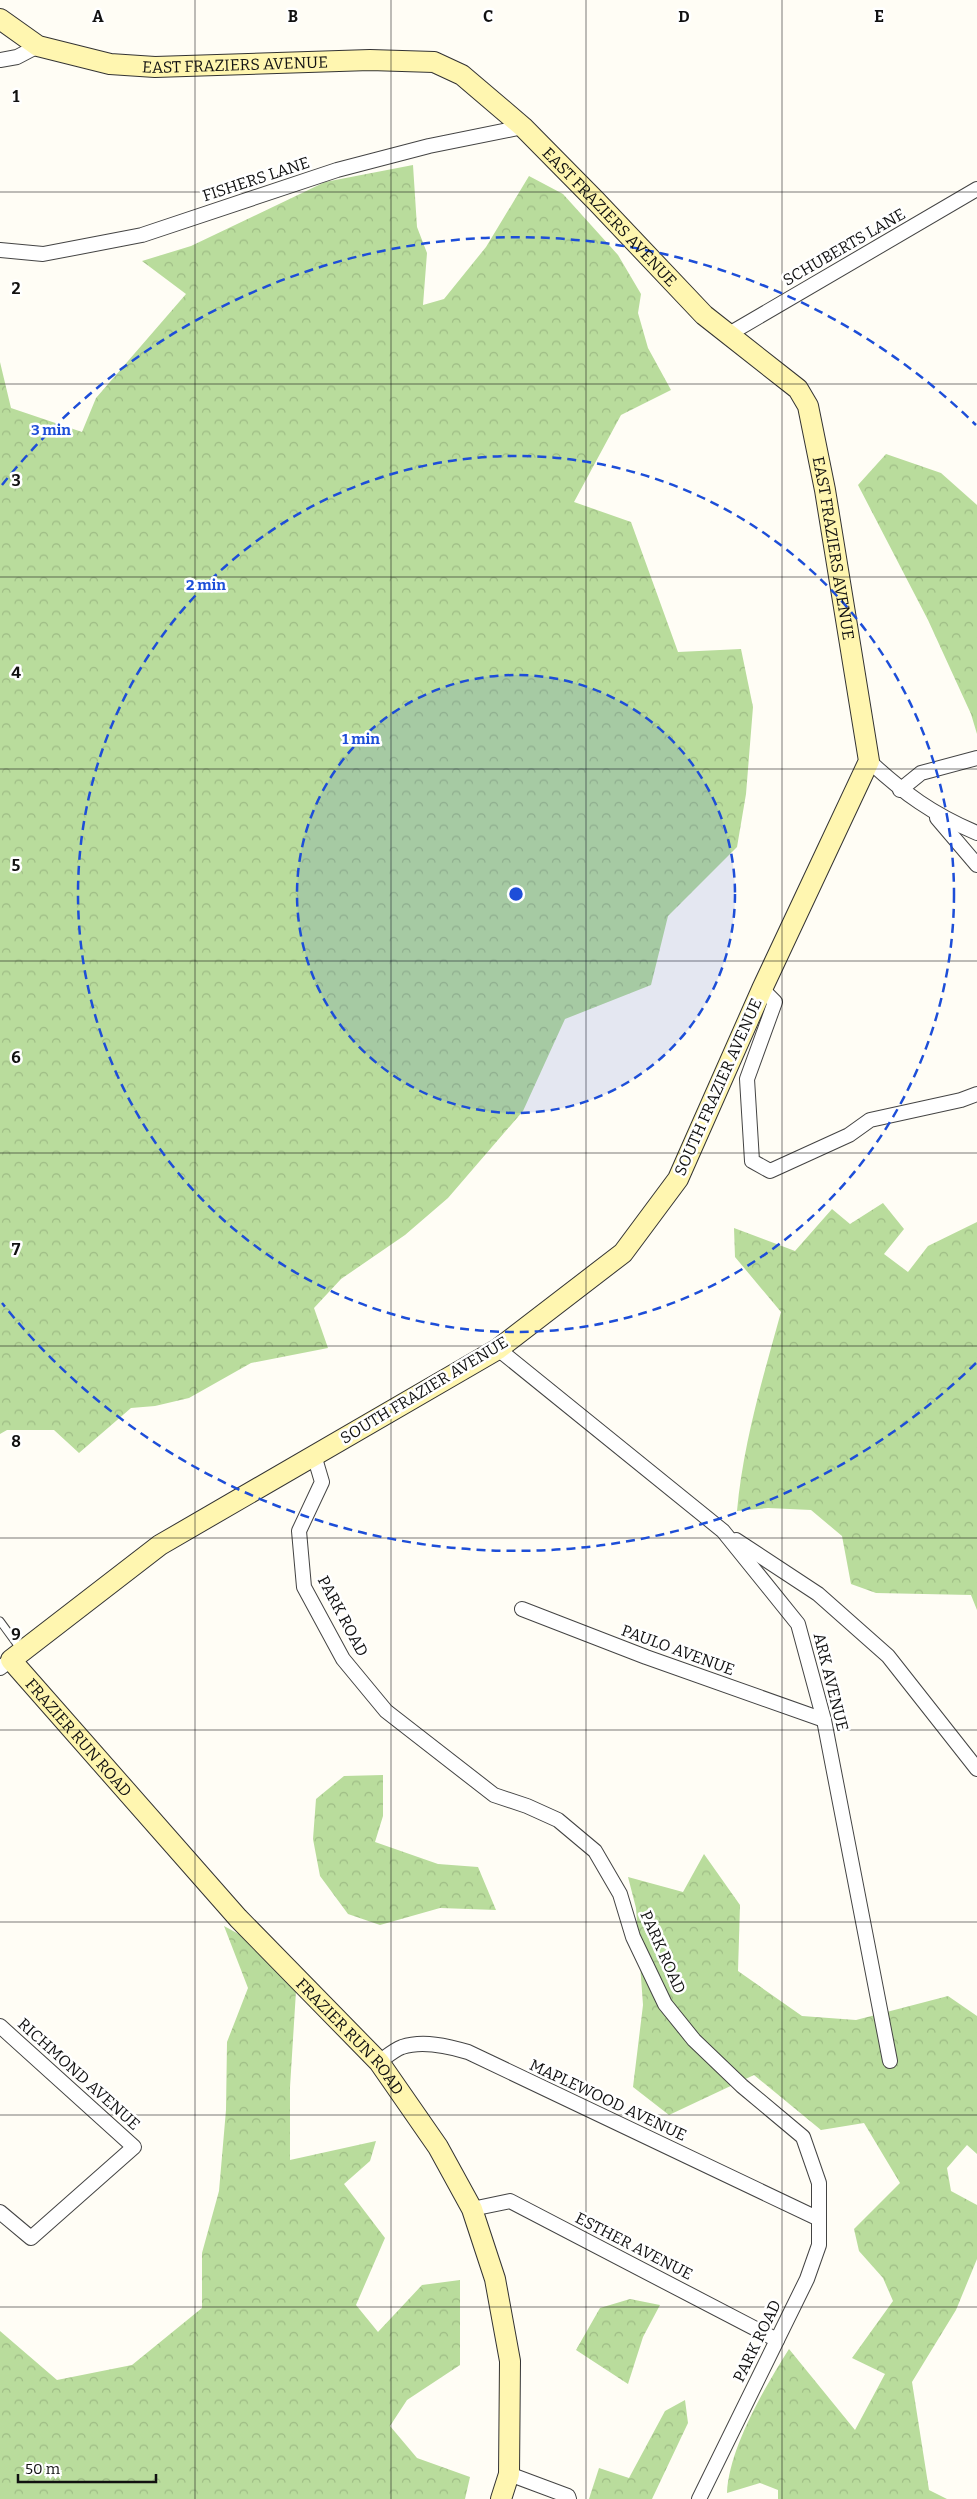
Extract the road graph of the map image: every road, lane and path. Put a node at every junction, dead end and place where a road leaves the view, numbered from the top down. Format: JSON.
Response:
{"nodes":[{"id":1,"x":0,"y":19,"type":"edge"},
{"id":2,"x":38,"y":46,"type":"junction"},
{"id":3,"x":0,"y":60,"type":"edge"},
{"id":4,"x":522,"y":127,"type":"junction"},
{"id":5,"x":977,"y":189,"type":"edge"},
{"id":6,"x":0,"y":250,"type":"edge"},
{"id":7,"x":729,"y":334,"type":"junction"},
{"id":8,"x":977,"y":758,"type":"edge"},
{"id":9,"x":869,"y":762,"type":"junction"},
{"id":10,"x":900,"y":790,"type":"junction"},
{"id":11,"x":933,"y":813,"type":"junction"},
{"id":12,"x":977,"y":833,"type":"edge"},
{"id":13,"x":977,"y":865,"type":"edge"},
{"id":14,"x":762,"y":989,"type":"junction"},
{"id":15,"x":977,"y":1094,"type":"edge"},
{"id":16,"x":498,"y":1350,"type":"junction"},
{"id":17,"x":314,"y":1455,"type":"junction"},
{"id":18,"x":723,"y":1531,"type":"junction"},
{"id":19,"x":522,"y":1609,"type":"dead end"},
{"id":20,"x":0,"y":1621,"type":"edge"},
{"id":21,"x":11,"y":1659,"type":"edge"},
{"id":22,"x":824,"y":1720,"type":"junction"},
{"id":23,"x":977,"y":1769,"type":"edge"},
{"id":24,"x":0,"y":2026,"type":"edge"},
{"id":25,"x":890,"y":2061,"type":"dead end"},
{"id":26,"x":379,"y":2062,"type":"junction"},
{"id":27,"x":472,"y":2209,"type":"junction"},
{"id":28,"x":0,"y":2212,"type":"edge"},
{"id":29,"x":819,"y":2219,"type":"junction"},
{"id":30,"x":777,"y":2340,"type":"junction"},
{"id":31,"x":509,"y":2474,"type":"junction"},
{"id":32,"x":501,"y":2499,"type":"edge"},
{"id":33,"x":569,"y":2499,"type":"edge"},
{"id":34,"x":699,"y":2499,"type":"edge"}],
"edges":[{"from":1,"to":2,"type":"street"},
{"from":2,"to":3,"type":"street"},
{"from":2,"to":4,"type":"street","name":"EAST FRAZIERS AVENUE"},
{"from":4,"to":6,"type":"street","name":"FISHERS LANE"},
{"from":4,"to":7,"type":"street","name":"EAST FRAZIERS AVENUE"},
{"from":5,"to":7,"type":"street","name":"SCHUBERTS LANE"},
{"from":7,"to":9,"type":"street","name":"EAST FRAZIERS AVENUE"},
{"from":8,"to":10,"type":"street"},
{"from":9,"to":10,"type":"street"},
{"from":9,"to":14,"type":"street","name":"SOUTH FRAZIER AVENUE"},
{"from":10,"to":11,"type":"street"},
{"from":11,"to":12,"type":"street"},
{"from":11,"to":13,"type":"street"},
{"from":14,"to":15,"type":"street"},
{"from":14,"to":16,"type":"street","name":"SOUTH FRAZIER AVENUE"},
{"from":16,"to":17,"type":"street","name":"SOUTH FRAZIER AVENUE"},
{"from":16,"to":18,"type":"street","name":"ARK AVENUE"},
{"from":17,"to":21,"type":"street","name":"SOUTH FRAZIER AVENUE"},
{"from":17,"to":29,"type":"street","name":"PARK ROAD"},
{"from":18,"to":22,"type":"street","name":"ARK AVENUE"},
{"from":18,"to":23,"type":"street"},
{"from":19,"to":22,"type":"street","name":"PAULO AVENUE"},
{"from":20,"to":21,"type":"lane"},
{"from":21,"to":26,"type":"street","name":"FRAZIER RUN ROAD"},
{"from":22,"to":25,"type":"street","name":"ARK AVENUE"},
{"from":24,"to":28,"type":"street","name":"RICHMOND AVENUE"},
{"from":26,"to":27,"type":"street","name":"FRAZIER RUN ROAD"},
{"from":26,"to":29,"type":"street","name":"MAPLEWOOD AVENUE"},
{"from":27,"to":30,"type":"street","name":"ESTHER AVENUE"},
{"from":27,"to":31,"type":"street","name":"FRAZIER RUN ROAD"},
{"from":29,"to":30,"type":"street","name":"PARK ROAD"},
{"from":30,"to":34,"type":"street","name":"PARK ROAD"},
{"from":31,"to":32,"type":"street","name":"FRAZIER RUN ROAD"},
{"from":31,"to":33,"type":"street"}]}
